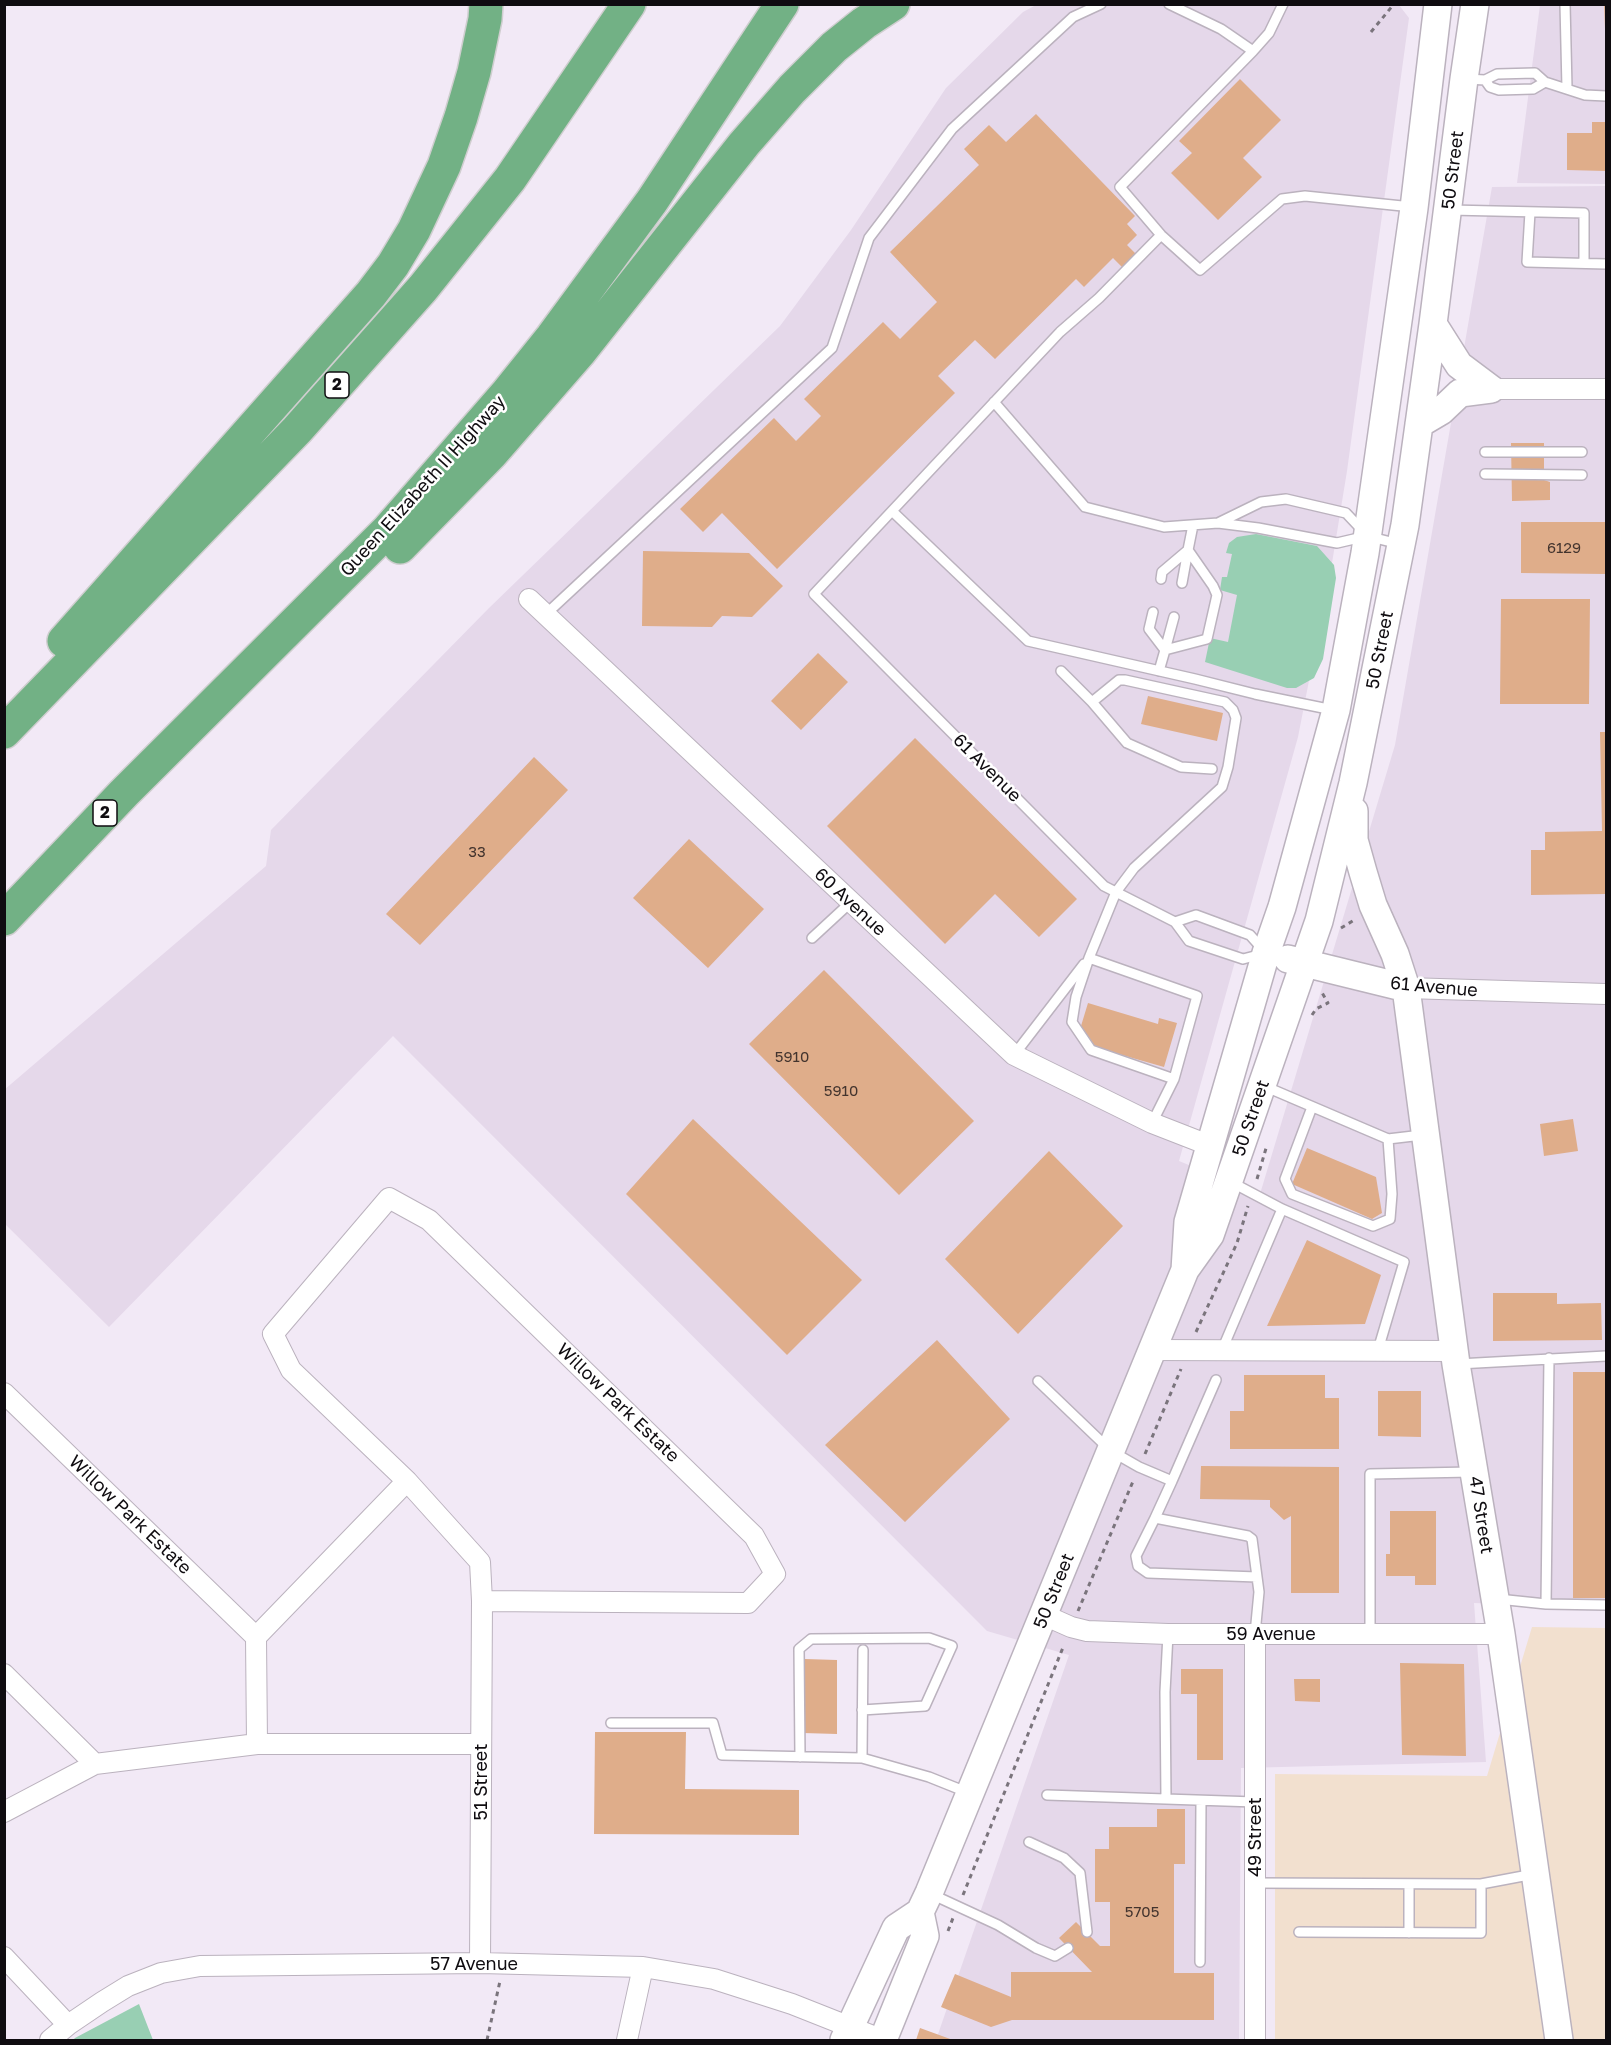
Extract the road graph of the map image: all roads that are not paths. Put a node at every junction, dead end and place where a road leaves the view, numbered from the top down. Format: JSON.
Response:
{"nodes":[{"id":1,"x":486,"y":4,"type":"edge"},
{"id":2,"x":629,"y":4,"type":"edge"},
{"id":3,"x":782,"y":4,"type":"edge"},
{"id":4,"x":893,"y":4,"type":"edge"},
{"id":5,"x":1101,"y":4,"type":"edge"},
{"id":6,"x":1169,"y":4,"type":"edge"},
{"id":7,"x":1282,"y":4,"type":"edge"},
{"id":8,"x":1438,"y":4,"type":"edge"},
{"id":9,"x":1476,"y":4,"type":"edge"},
{"id":10,"x":1565,"y":4,"type":"edge"},
{"id":11,"x":1254,"y":51,"type":"junction"},
{"id":12,"x":1474,"y":80,"type":"junction"},
{"id":13,"x":1545,"y":82,"type":"junction"},
{"id":14,"x":1567,"y":88,"type":"junction"},
{"id":15,"x":1606,"y":96,"type":"edge"},
{"id":16,"x":1414,"y":208,"type":"junction"},
{"id":17,"x":1448,"y":210,"type":"junction"},
{"id":18,"x":1530,"y":212,"type":"junction"},
{"id":19,"x":1161,"y":235,"type":"junction"},
{"id":20,"x":1584,"y":263,"type":"junction"},
{"id":21,"x":1606,"y":264,"type":"edge"},
{"id":22,"x":1434,"y":324,"type":"junction"},
{"id":23,"x":1391,"y":357,"type":"junction"},
{"id":24,"x":1491,"y":388,"type":"junction"},
{"id":25,"x":1606,"y":388,"type":"edge"},
{"id":26,"x":1424,"y":392,"type":"junction"},
{"id":27,"x":1460,"y":393,"type":"junction"},
{"id":28,"x":994,"y":402,"type":"junction"},
{"id":29,"x":1419,"y":424,"type":"junction"},
{"id":30,"x":1485,"y":452,"type":"dead end"},
{"id":31,"x":1582,"y":452,"type":"dead end"},
{"id":32,"x":1485,"y":474,"type":"dead end"},
{"id":33,"x":1582,"y":474,"type":"dead end"},
{"id":34,"x":892,"y":511,"type":"junction"},
{"id":35,"x":1218,"y":523,"type":"junction"},
{"id":36,"x":1193,"y":525,"type":"junction"},
{"id":37,"x":1367,"y":536,"type":"junction"},
{"id":38,"x":1401,"y":544,"type":"junction"},
{"id":39,"x":1188,"y":550,"type":"junction"},
{"id":40,"x":1161,"y":579,"type":"dead end"},
{"id":41,"x":1182,"y":583,"type":"dead end"},
{"id":42,"x":529,"y":599,"type":"dead end"},
{"id":43,"x":1153,"y":612,"type":"dead end"},
{"id":44,"x":545,"y":615,"type":"junction"},
{"id":45,"x":1174,"y":616,"type":"dead end"},
{"id":46,"x":1165,"y":650,"type":"junction"},
{"id":47,"x":1061,"y":671,"type":"dead end"},
{"id":48,"x":1159,"y":671,"type":"junction"},
{"id":49,"x":1092,"y":702,"type":"junction"},
{"id":50,"x":4,"y":708,"type":"edge"},
{"id":51,"x":209,"y":710,"type":"junction"},
{"id":52,"x":1336,"y":710,"type":"junction"},
{"id":53,"x":4,"y":732,"type":"edge"},
{"id":54,"x":1212,"y":769,"type":"dead end"},
{"id":55,"x":1353,"y":783,"type":"junction"},
{"id":56,"x":1116,"y":892,"type":"junction"},
{"id":57,"x":851,"y":902,"type":"junction"},
{"id":58,"x":4,"y":919,"type":"edge"},
{"id":59,"x":1175,"y":922,"type":"junction"},
{"id":60,"x":812,"y":938,"type":"dead end"},
{"id":61,"x":1266,"y":953,"type":"junction"},
{"id":62,"x":1089,"y":958,"type":"junction"},
{"id":63,"x":1304,"y":964,"type":"junction"},
{"id":64,"x":1406,"y":988,"type":"junction"},
{"id":65,"x":1606,"y":994,"type":"edge"},
{"id":66,"x":1014,"y":1055,"type":"junction"},
{"id":67,"x":1174,"y":1079,"type":"junction"},
{"id":68,"x":1262,"y":1085,"type":"junction"},
{"id":69,"x":1312,"y":1107,"type":"junction"},
{"id":70,"x":1152,"y":1123,"type":"junction"},
{"id":71,"x":1426,"y":1135,"type":"junction"},
{"id":72,"x":1389,"y":1139,"type":"junction"},
{"id":73,"x":1211,"y":1146,"type":"junction"},
{"id":74,"x":1241,"y":1187,"type":"junction"},
{"id":75,"x":1282,"y":1209,"type":"junction"},
{"id":76,"x":1185,"y":1269,"type":"junction"},
{"id":77,"x":1151,"y":1350,"type":"junction"},
{"id":78,"x":1222,"y":1350,"type":"junction"},
{"id":79,"x":1378,"y":1351,"type":"junction"},
{"id":80,"x":1606,"y":1356,"type":"edge"},
{"id":81,"x":1455,"y":1358,"type":"junction"},
{"id":82,"x":1549,"y":1358,"type":"junction"},
{"id":83,"x":1216,"y":1380,"type":"dead end"},
{"id":84,"x":1038,"y":1381,"type":"dead end"},
{"id":85,"x":4,"y":1393,"type":"edge"},
{"id":86,"x":1111,"y":1450,"type":"junction"},
{"id":87,"x":1474,"y":1472,"type":"junction"},
{"id":88,"x":407,"y":1481,"type":"junction"},
{"id":89,"x":1172,"y":1481,"type":"junction"},
{"id":90,"x":1155,"y":1518,"type":"junction"},
{"id":91,"x":1257,"y":1577,"type":"junction"},
{"id":92,"x":1495,"y":1599,"type":"junction"},
{"id":93,"x":482,"y":1601,"type":"junction"},
{"id":94,"x":1546,"y":1604,"type":"junction"},
{"id":95,"x":1606,"y":1605,"type":"edge"},
{"id":96,"x":1044,"y":1615,"type":"junction"},
{"id":97,"x":1168,"y":1634,"type":"junction"},
{"id":98,"x":1255,"y":1634,"type":"junction"},
{"id":99,"x":1370,"y":1634,"type":"junction"},
{"id":100,"x":1501,"y":1634,"type":"junction"},
{"id":101,"x":256,"y":1637,"type":"junction"},
{"id":102,"x":863,"y":1650,"type":"dead end"},
{"id":103,"x":4,"y":1674,"type":"edge"},
{"id":104,"x":862,"y":1710,"type":"junction"},
{"id":105,"x":611,"y":1723,"type":"dead end"},
{"id":106,"x":257,"y":1744,"type":"junction"},
{"id":107,"x":481,"y":1744,"type":"junction"},
{"id":108,"x":800,"y":1757,"type":"junction"},
{"id":109,"x":862,"y":1758,"type":"junction"},
{"id":110,"x":95,"y":1764,"type":"junction"},
{"id":111,"x":969,"y":1794,"type":"junction"},
{"id":112,"x":1047,"y":1795,"type":"dead end"},
{"id":113,"x":1166,"y":1799,"type":"junction"},
{"id":114,"x":1201,"y":1801,"type":"junction"},
{"id":115,"x":1255,"y":1802,"type":"junction"},
{"id":116,"x":4,"y":1812,"type":"edge"},
{"id":117,"x":1029,"y":1842,"type":"dead end"},
{"id":118,"x":1535,"y":1874,"type":"junction"},
{"id":119,"x":1255,"y":1883,"type":"junction"},
{"id":120,"x":1409,"y":1884,"type":"junction"},
{"id":121,"x":1481,"y":1884,"type":"junction"},
{"id":122,"x":925,"y":1902,"type":"junction"},
{"id":123,"x":1087,"y":1932,"type":"dead end"},
{"id":124,"x":1299,"y":1932,"type":"dead end"},
{"id":125,"x":1409,"y":1933,"type":"junction"},
{"id":126,"x":1068,"y":1948,"type":"dead end"},
{"id":127,"x":4,"y":1957,"type":"edge"},
{"id":128,"x":1200,"y":1962,"type":"dead end"},
{"id":129,"x":480,"y":1963,"type":"junction"},
{"id":130,"x":643,"y":1967,"type":"junction"},
{"id":131,"x":68,"y":2025,"type":"junction"},
{"id":132,"x":847,"y":2034,"type":"edge"},
{"id":133,"x":50,"y":2040,"type":"edge"},
{"id":134,"x":627,"y":2040,"type":"edge"},
{"id":135,"x":883,"y":2040,"type":"edge"},
{"id":136,"x":1255,"y":2040,"type":"edge"},
{"id":137,"x":1559,"y":2040,"type":"edge"}],
"edges":[{"from":1,"to":50,"type":"highway"},
{"from":2,"to":53,"type":"highway","number":"2"},
{"from":3,"to":51,"type":"highway","name":"Queen Elizabeth II Highway","number":"2"},
{"from":4,"to":51,"type":"highway"},
{"from":5,"to":44,"type":"lane"},
{"from":6,"to":11,"type":"lane"},
{"from":7,"to":11,"type":"lane"},
{"from":8,"to":16,"type":"main road","name":"50 Street"},
{"from":9,"to":12,"type":"main road","name":"50 Street"},
{"from":10,"to":14,"type":"lane"},
{"from":11,"to":19,"type":"lane"},
{"from":12,"to":13,"type":"lane"},
{"from":12,"to":13,"type":"lane"},
{"from":12,"to":17,"type":"main road","name":"50 Street"},
{"from":13,"to":14,"type":"lane"},
{"from":14,"to":15,"type":"lane"},
{"from":16,"to":19,"type":"lane"},
{"from":16,"to":23,"type":"main road","name":"50 Street"},
{"from":17,"to":18,"type":"lane"},
{"from":17,"to":22,"type":"main road","name":"50 Street"},
{"from":18,"to":20,"type":"lane"},
{"from":18,"to":20,"type":"lane"},
{"from":19,"to":28,"type":"lane"},
{"from":20,"to":21,"type":"lane"},
{"from":22,"to":24,"type":"main road"},
{"from":22,"to":26,"type":"main road","name":"50 Street"},
{"from":23,"to":26,"type":"main road"},
{"from":23,"to":37,"type":"main road","name":"50 Street"},
{"from":24,"to":25,"type":"street"},
{"from":24,"to":27,"type":"main road"},
{"from":26,"to":27,"type":"main road"},
{"from":26,"to":29,"type":"main road","name":"50 Street"},
{"from":27,"to":29,"type":"main road"},
{"from":28,"to":34,"type":"lane"},
{"from":28,"to":36,"type":"lane"},
{"from":29,"to":38,"type":"main road","name":"50 Street"},
{"from":30,"to":31,"type":"lane"},
{"from":32,"to":33,"type":"lane"},
{"from":34,"to":48,"type":"lane"},
{"from":34,"to":56,"type":"lane","name":"61 Avenue"},
{"from":35,"to":36,"type":"lane"},
{"from":35,"to":37,"type":"lane"},
{"from":35,"to":37,"type":"lane"},
{"from":36,"to":39,"type":"lane"},
{"from":37,"to":38,"type":"lane"},
{"from":37,"to":52,"type":"main road","name":"50 Street"},
{"from":38,"to":55,"type":"main road","name":"50 Street"},
{"from":39,"to":40,"type":"lane"},
{"from":39,"to":41,"type":"lane"},
{"from":39,"to":46,"type":"lane"},
{"from":42,"to":44,"type":"street","name":"60 Avenue"},
{"from":43,"to":46,"type":"lane"},
{"from":44,"to":57,"type":"street","name":"60 Avenue"},
{"from":45,"to":46,"type":"lane"},
{"from":46,"to":48,"type":"lane"},
{"from":47,"to":49,"type":"lane"},
{"from":48,"to":52,"type":"lane"},
{"from":49,"to":54,"type":"lane"},
{"from":49,"to":56,"type":"lane"},
{"from":51,"to":58,"type":"highway","name":"Queen Elizabeth II Highway","number":"2"},
{"from":52,"to":61,"type":"main road","name":"50 Street"},
{"from":55,"to":63,"type":"main road","name":"50 Street"},
{"from":55,"to":64,"type":"main road","name":"47 Street"},
{"from":56,"to":59,"type":"lane","name":"61 Avenue"},
{"from":56,"to":62,"type":"lane"},
{"from":57,"to":60,"type":"lane"},
{"from":57,"to":66,"type":"street","name":"60 Avenue"},
{"from":59,"to":61,"type":"lane","name":"61 Avenue"},
{"from":59,"to":61,"type":"lane","name":"61 Avenue"},
{"from":61,"to":63,"type":"main road","name":"61 Avenue"},
{"from":61,"to":73,"type":"main road","name":"50 Street"},
{"from":62,"to":66,"type":"lane"},
{"from":62,"to":67,"type":"lane"},
{"from":62,"to":67,"type":"lane"},
{"from":63,"to":64,"type":"main road","name":"61 Avenue"},
{"from":63,"to":68,"type":"main road","name":"50 Street"},
{"from":64,"to":65,"type":"street","name":"61 Avenue"},
{"from":64,"to":71,"type":"main road","name":"47 Street"},
{"from":66,"to":70,"type":"street","name":"60 Avenue"},
{"from":67,"to":70,"type":"lane"},
{"from":68,"to":69,"type":"lane"},
{"from":68,"to":74,"type":"main road","name":"50 Street"},
{"from":69,"to":72,"type":"lane"},
{"from":69,"to":72,"type":"lane"},
{"from":70,"to":73,"type":"street","name":"60 Avenue"},
{"from":71,"to":72,"type":"lane"},
{"from":71,"to":81,"type":"main road","name":"47 Street"},
{"from":73,"to":76,"type":"main road","name":"50 Street"},
{"from":74,"to":75,"type":"lane"},
{"from":74,"to":76,"type":"main road","name":"50 Street"},
{"from":75,"to":78,"type":"lane"},
{"from":75,"to":79,"type":"lane"},
{"from":76,"to":77,"type":"main road","name":"50 Street"},
{"from":77,"to":78,"type":"street"},
{"from":77,"to":86,"type":"main road","name":"50 Street"},
{"from":78,"to":79,"type":"street"},
{"from":79,"to":81,"type":"street"},
{"from":80,"to":82,"type":"lane"},
{"from":81,"to":82,"type":"lane"},
{"from":81,"to":87,"type":"main road","name":"47 Street"},
{"from":82,"to":94,"type":"lane"},
{"from":83,"to":89,"type":"lane"},
{"from":84,"to":86,"type":"lane"},
{"from":85,"to":101,"type":"street","name":"Willow Park Estate"},
{"from":86,"to":89,"type":"lane"},
{"from":86,"to":96,"type":"main road","name":"50 Street"},
{"from":87,"to":92,"type":"main road","name":"47 Street"},
{"from":87,"to":99,"type":"lane"},
{"from":88,"to":93,"type":"street","name":"Willow Park Estate"},
{"from":88,"to":93,"type":"street","name":"Willow Park Estate"},
{"from":88,"to":101,"type":"street"},
{"from":89,"to":90,"type":"lane"},
{"from":90,"to":91,"type":"lane"},
{"from":90,"to":91,"type":"lane"},
{"from":91,"to":98,"type":"lane"},
{"from":92,"to":94,"type":"lane"},
{"from":92,"to":100,"type":"main road","name":"47 Street"},
{"from":93,"to":107,"type":"street","name":"51 Street"},
{"from":94,"to":95,"type":"lane"},
{"from":96,"to":97,"type":"street","name":"59 Avenue"},
{"from":96,"to":111,"type":"main road","name":"50 Street"},
{"from":97,"to":98,"type":"street","name":"59 Avenue"},
{"from":97,"to":113,"type":"lane"},
{"from":98,"to":99,"type":"street","name":"59 Avenue"},
{"from":98,"to":115,"type":"street","name":"49 Street"},
{"from":99,"to":100,"type":"street","name":"59 Avenue"},
{"from":100,"to":118,"type":"main road","name":"47 Street"},
{"from":101,"to":106,"type":"street"},
{"from":102,"to":104,"type":"lane"},
{"from":103,"to":110,"type":"street"},
{"from":104,"to":108,"type":"lane"},
{"from":104,"to":109,"type":"lane"},
{"from":105,"to":108,"type":"lane"},
{"from":106,"to":107,"type":"street"},
{"from":106,"to":110,"type":"street"},
{"from":107,"to":129,"type":"street","name":"51 Street"},
{"from":108,"to":109,"type":"lane"},
{"from":109,"to":111,"type":"lane"},
{"from":110,"to":116,"type":"street"},
{"from":111,"to":122,"type":"main road","name":"50 Street"},
{"from":112,"to":113,"type":"lane"},
{"from":113,"to":114,"type":"lane"},
{"from":114,"to":115,"type":"lane"},
{"from":114,"to":128,"type":"lane"},
{"from":115,"to":119,"type":"street","name":"49 Street"},
{"from":117,"to":123,"type":"lane"},
{"from":118,"to":121,"type":"lane"},
{"from":118,"to":137,"type":"main road","name":"47 Street"},
{"from":119,"to":120,"type":"lane"},
{"from":119,"to":136,"type":"street","name":"49 Street"},
{"from":120,"to":121,"type":"lane"},
{"from":120,"to":125,"type":"lane"},
{"from":121,"to":125,"type":"lane"},
{"from":122,"to":126,"type":"lane"},
{"from":122,"to":132,"type":"main road"},
{"from":122,"to":135,"type":"main road","name":"50 Street"},
{"from":124,"to":125,"type":"lane"},
{"from":127,"to":131,"type":"street"},
{"from":129,"to":130,"type":"street","name":"57 Avenue"},
{"from":129,"to":131,"type":"street","name":"57 Avenue"},
{"from":130,"to":132,"type":"street","name":"57 Avenue"},
{"from":130,"to":134,"type":"street"},
{"from":131,"to":133,"type":"street","name":"57 Avenue"},
{"from":132,"to":135,"type":"street","name":"57 Avenue"}]}
